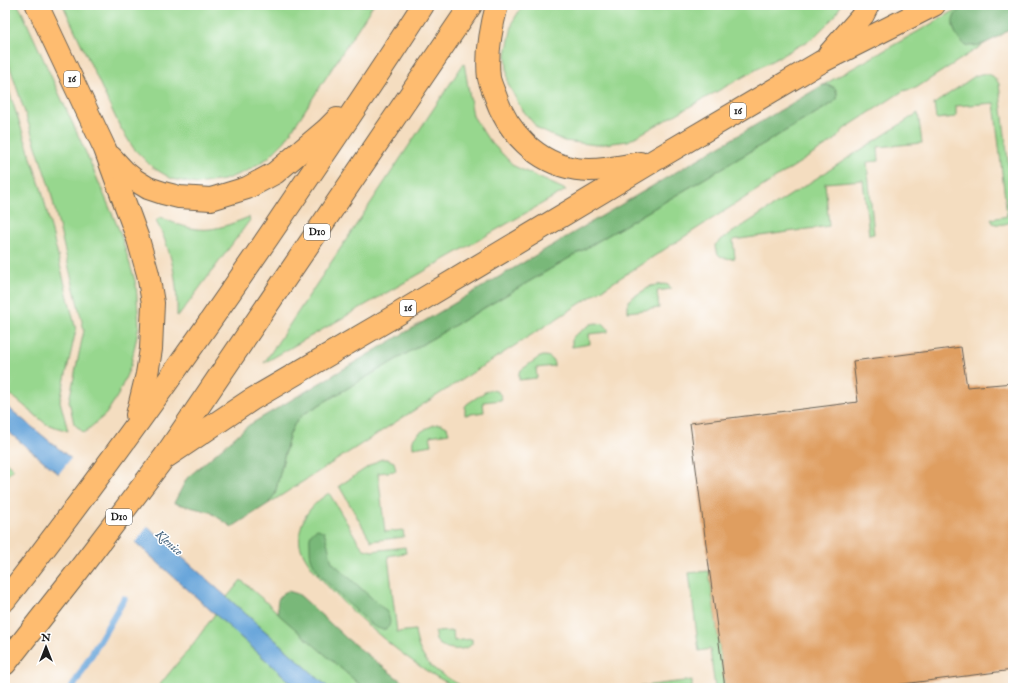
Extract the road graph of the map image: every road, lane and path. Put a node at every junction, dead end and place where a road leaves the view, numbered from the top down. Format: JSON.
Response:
{"nodes":[{"id":1,"x":422,"y":5,"type":"edge"},
{"id":2,"x":471,"y":5,"type":"edge"},
{"id":3,"x":497,"y":5,"type":"edge"},
{"id":4,"x":868,"y":5,"type":"edge"},
{"id":5,"x":934,"y":5,"type":"edge"},
{"id":6,"x":39,"y":6,"type":"edge"},
{"id":7,"x":822,"y":62,"type":"junction"},
{"id":8,"x":378,"y":76,"type":"junction"},
{"id":9,"x":104,"y":149,"type":"junction"},
{"id":10,"x":655,"y":160,"type":"junction"},
{"id":11,"x":130,"y":434,"type":"junction"},
{"id":12,"x":163,"y":459,"type":"junction"},
{"id":13,"x":5,"y":600,"type":"edge"},
{"id":14,"x":5,"y":664,"type":"edge"}],
"edges":[{"from":1,"to":8,"type":"highway"},
{"from":2,"to":12,"type":"highway","number":"D10"},
{"from":3,"to":10,"type":"highway"},
{"from":4,"to":7,"type":"highway"},
{"from":5,"to":7,"type":"highway","number":"16"},
{"from":6,"to":9,"type":"highway","number":"16"},
{"from":7,"to":10,"type":"highway","number":"16"},
{"from":8,"to":9,"type":"highway"},
{"from":8,"to":11,"type":"highway"},
{"from":9,"to":11,"type":"highway"},
{"from":10,"to":12,"type":"highway","number":"16"},
{"from":11,"to":13,"type":"highway"},
{"from":12,"to":14,"type":"highway","number":"D10"}]}
